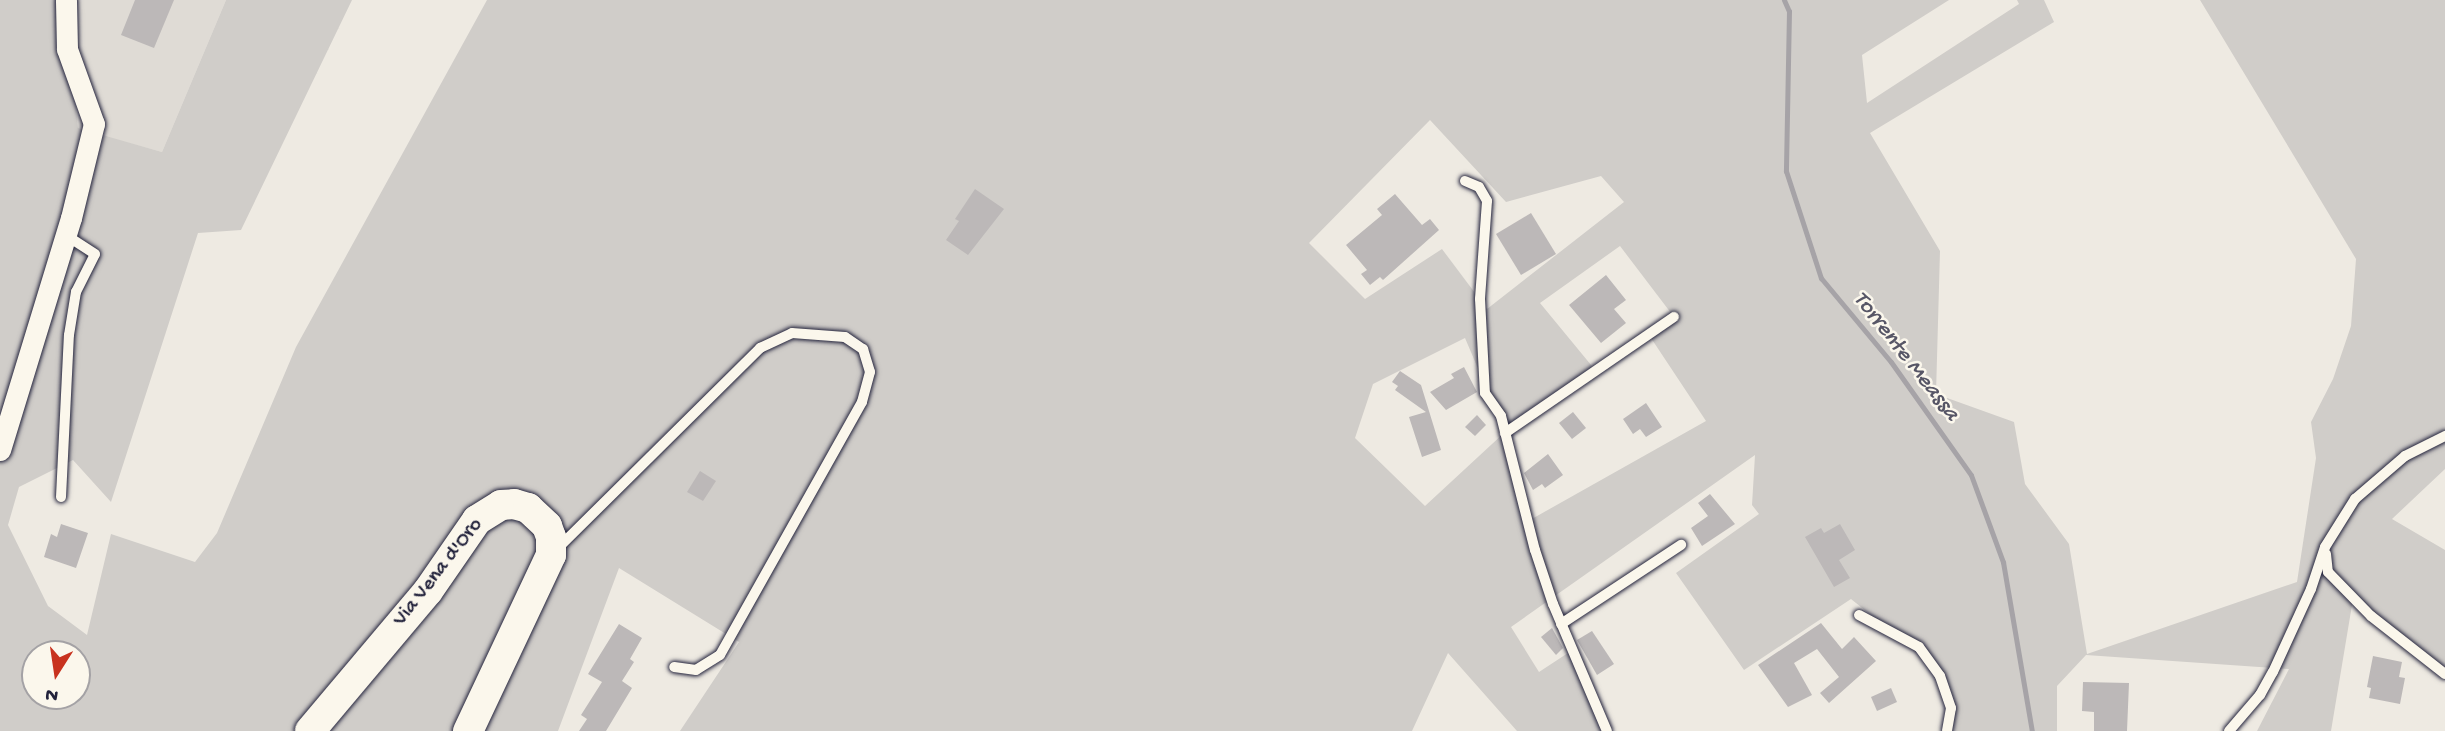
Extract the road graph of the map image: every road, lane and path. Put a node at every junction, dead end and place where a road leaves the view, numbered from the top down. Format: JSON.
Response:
{"nodes":[{"id":1,"x":66,"y":0,"type":"edge"},
{"id":2,"x":1465,"y":181,"type":"dead end"},
{"id":3,"x":66,"y":236,"type":"junction"},
{"id":4,"x":1674,"y":317,"type":"dead end"},
{"id":5,"x":1505,"y":433,"type":"junction"},
{"id":6,"x":2445,"y":436,"type":"edge"},
{"id":7,"x":0,"y":450,"type":"edge"},
{"id":8,"x":61,"y":497,"type":"dead end"},
{"id":9,"x":1681,"y":545,"type":"dead end"},
{"id":10,"x":2325,"y":547,"type":"junction"},
{"id":11,"x":551,"y":555,"type":"junction"},
{"id":12,"x":1859,"y":615,"type":"dead end"},
{"id":13,"x":1561,"y":624,"type":"junction"},
{"id":14,"x":674,"y":667,"type":"dead end"},
{"id":15,"x":2445,"y":674,"type":"edge"},
{"id":16,"x":310,"y":731,"type":"edge"},
{"id":17,"x":468,"y":731,"type":"edge"},
{"id":18,"x":1607,"y":731,"type":"edge"},
{"id":19,"x":1947,"y":731,"type":"edge"},
{"id":20,"x":2229,"y":731,"type":"edge"}],
"edges":[{"from":1,"to":3,"type":"street"},
{"from":2,"to":5,"type":"lane"},
{"from":3,"to":7,"type":"street"},
{"from":3,"to":8,"type":"lane"},
{"from":4,"to":5,"type":"lane"},
{"from":5,"to":13,"type":"lane"},
{"from":6,"to":10,"type":"lane"},
{"from":9,"to":13,"type":"lane"},
{"from":10,"to":15,"type":"lane"},
{"from":10,"to":20,"type":"lane"},
{"from":11,"to":14,"type":"lane"},
{"from":11,"to":16,"type":"street","name":"Via Vena d'Oro"},
{"from":11,"to":17,"type":"street"},
{"from":12,"to":19,"type":"lane"},
{"from":13,"to":18,"type":"lane"}]}
